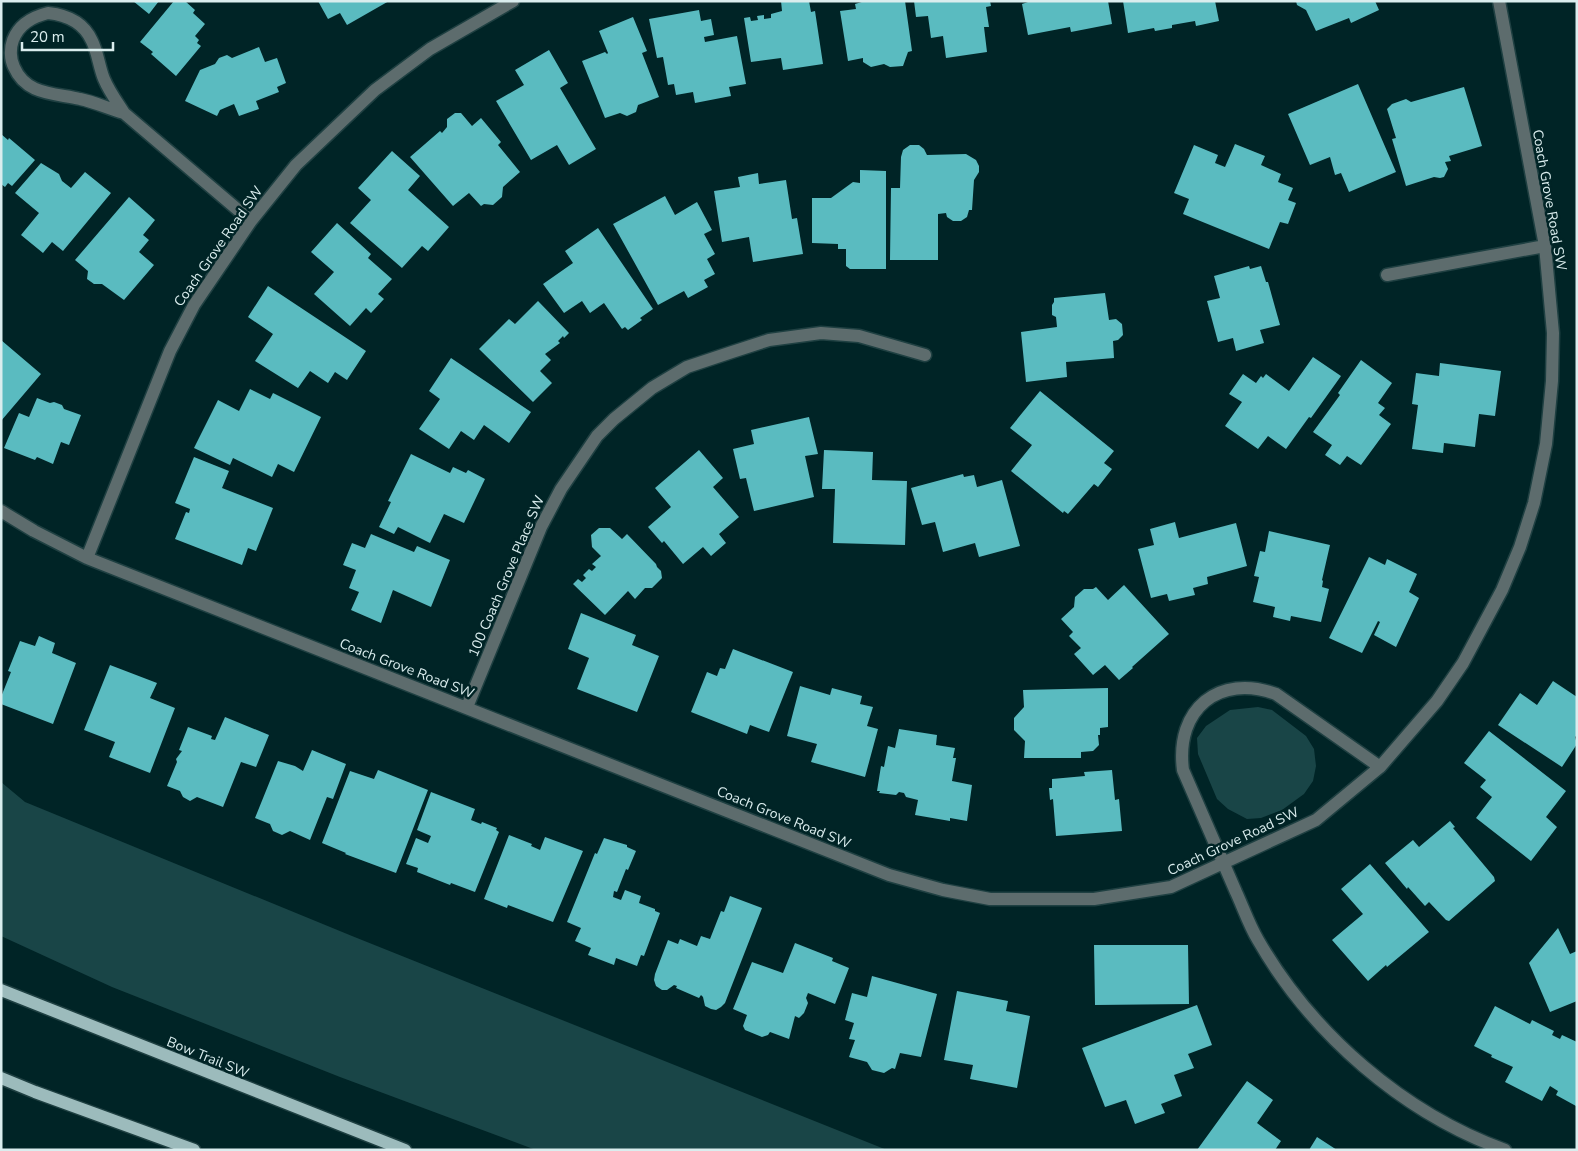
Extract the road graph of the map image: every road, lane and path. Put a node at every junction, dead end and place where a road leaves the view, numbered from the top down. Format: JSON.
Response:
{"nodes":[{"id":1,"x":513,"y":1,"type":"edge"},
{"id":2,"x":1499,"y":1,"type":"edge"},
{"id":3,"x":491,"y":6,"type":"edge"},
{"id":4,"x":124,"y":113,"type":"junction"},
{"id":5,"x":251,"y":221,"type":"junction"},
{"id":6,"x":1545,"y":246,"type":"junction"},
{"id":7,"x":1387,"y":275,"type":"dead end"},
{"id":8,"x":926,"y":355,"type":"dead end"},
{"id":9,"x":1,"y":511,"type":"edge"},
{"id":10,"x":87,"y":558,"type":"junction"},
{"id":11,"x":467,"y":707,"type":"junction"},
{"id":12,"x":1380,"y":767,"type":"junction"},
{"id":13,"x":1223,"y":864,"type":"junction"},
{"id":14,"x":1,"y":990,"type":"edge"},
{"id":15,"x":1,"y":1078,"type":"edge"},
{"id":16,"x":194,"y":1150,"type":"edge"},
{"id":17,"x":405,"y":1150,"type":"edge"},
{"id":18,"x":1505,"y":1150,"type":"edge"}],
"edges":[{"from":1,"to":3,"type":"street","name":"Coach Grove Road SW"},
{"from":2,"to":6,"type":"street","name":"Coach Grove Road SW"},
{"from":3,"to":5,"type":"street","name":"Coach Grove Road SW"},
{"from":4,"to":4,"type":"street"},
{"from":4,"to":5,"type":"street"},
{"from":5,"to":10,"type":"street","name":"Coach Grove Road SW"},
{"from":6,"to":7,"type":"street"},
{"from":6,"to":12,"type":"street","name":"Coach Grove Road SW"},
{"from":8,"to":11,"type":"street","name":"100 Coach Grove Place SW"},
{"from":9,"to":10,"type":"street"},
{"from":10,"to":11,"type":"street","name":"Coach Grove Road SW"},
{"from":11,"to":13,"type":"street","name":"Coach Grove Road SW"},
{"from":12,"to":13,"type":"street","name":"Coach Grove Road SW"},
{"from":12,"to":13,"type":"street"},
{"from":13,"to":18,"type":"street"},
{"from":14,"to":17,"type":"main road","name":"Bow Trail SW"},
{"from":15,"to":16,"type":"main road"}]}
